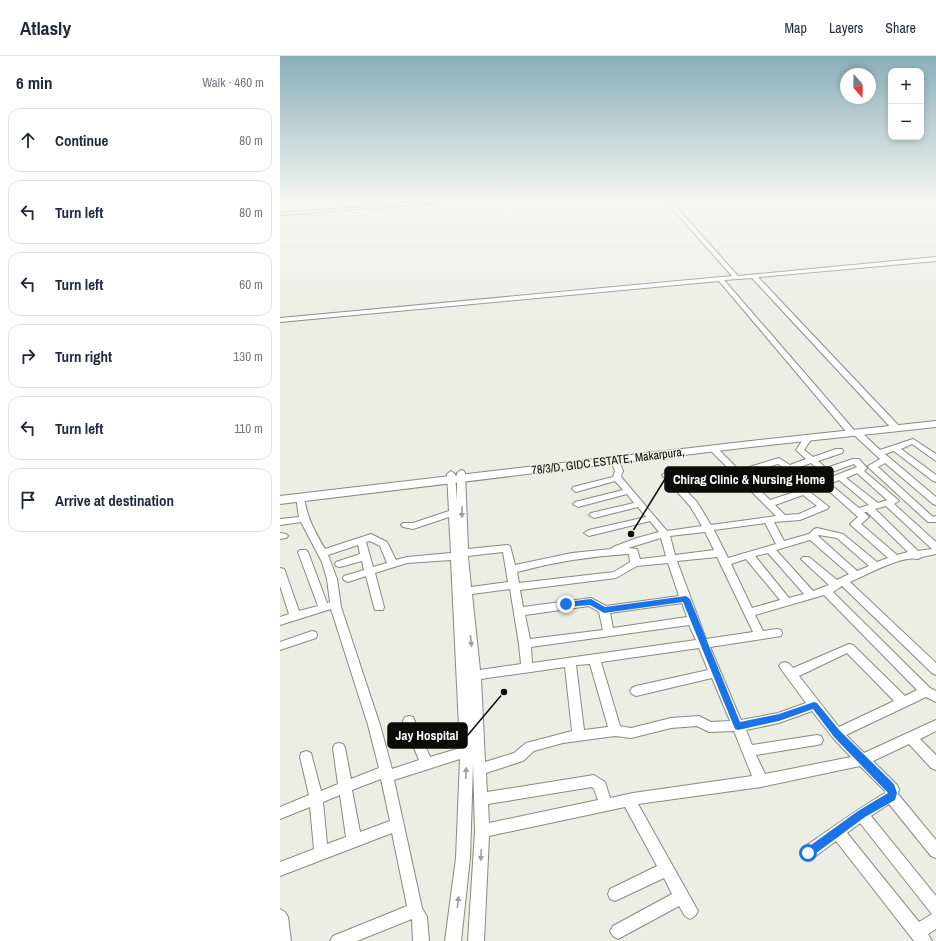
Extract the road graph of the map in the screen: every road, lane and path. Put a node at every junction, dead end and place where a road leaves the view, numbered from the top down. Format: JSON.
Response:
{"nodes":[{"id":1,"x":704,"y":241,"type":"edge"},
{"id":2,"x":936,"y":259,"type":"edge"},
{"id":3,"x":754,"y":276,"type":"junction"},
{"id":4,"x":737,"y":278,"type":"junction"},
{"id":5,"x":720,"y":279,"type":"junction"},
{"id":6,"x":280,"y":320,"type":"edge"},
{"id":7,"x":936,"y":418,"type":"edge"},
{"id":8,"x":936,"y":424,"type":"edge"},
{"id":9,"x":894,"y":426,"type":"junction"},
{"id":10,"x":852,"y":431,"type":"junction"},
{"id":11,"x":806,"y":438,"type":"junction"},
{"id":12,"x":895,"y":448,"type":"junction"},
{"id":13,"x":713,"y":449,"type":"junction"},
{"id":14,"x":839,"y":451,"type":"dead end"},
{"id":15,"x":878,"y":454,"type":"junction"},
{"id":16,"x":936,"y":458,"type":"edge"},
{"id":17,"x":813,"y":460,"type":"junction"},
{"id":18,"x":886,"y":460,"type":"junction"},
{"id":19,"x":615,"y":461,"type":"junction"},
{"id":20,"x":858,"y":470,"type":"junction"},
{"id":21,"x":825,"y":471,"type":"junction"},
{"id":22,"x":738,"y":474,"type":"junction"},
{"id":23,"x":791,"y":474,"type":"dead end"},
{"id":24,"x":666,"y":475,"type":"dead end"},
{"id":25,"x":456,"y":476,"type":"junction"},
{"id":26,"x":840,"y":476,"type":"junction"},
{"id":27,"x":809,"y":477,"type":"dead end"},
{"id":28,"x":618,"y":478,"type":"junction"},
{"id":29,"x":936,"y":479,"type":"edge"},
{"id":30,"x":751,"y":486,"type":"junction"},
{"id":31,"x":576,"y":489,"type":"dead end"},
{"id":32,"x":629,"y":491,"type":"junction"},
{"id":33,"x":280,"y":494,"type":"edge"},
{"id":34,"x":300,"y":497,"type":"junction"},
{"id":35,"x":280,"y":500,"type":"edge"},
{"id":36,"x":888,"y":502,"type":"junction"},
{"id":37,"x":936,"y":502,"type":"edge"},
{"id":38,"x":578,"y":504,"type":"dead end"},
{"id":39,"x":640,"y":504,"type":"junction"},
{"id":40,"x":769,"y":504,"type":"junction"},
{"id":41,"x":868,"y":509,"type":"junction"},
{"id":42,"x":452,"y":513,"type":"junction"},
{"id":43,"x":594,"y":515,"type":"dead end"},
{"id":44,"x":652,"y":518,"type":"junction"},
{"id":45,"x":783,"y":518,"type":"junction"},
{"id":46,"x":303,"y":519,"type":"junction"},
{"id":47,"x":936,"y":519,"type":"edge"},
{"id":48,"x":768,"y":520,"type":"junction"},
{"id":49,"x":280,"y":522,"type":"edge"},
{"id":50,"x":406,"y":525,"type":"dead end"},
{"id":51,"x":709,"y":528,"type":"junction"},
{"id":52,"x":589,"y":534,"type":"dead end"},
{"id":53,"x":665,"y":534,"type":"junction"},
{"id":54,"x":812,"y":536,"type":"junction"},
{"id":55,"x":361,"y":540,"type":"junction"},
{"id":56,"x":782,"y":546,"type":"junction"},
{"id":57,"x":936,"y":547,"type":"edge"},
{"id":58,"x":770,"y":549,"type":"junction"},
{"id":59,"x":936,"y":551,"type":"edge"},
{"id":60,"x":303,"y":552,"type":"dead end"},
{"id":61,"x":322,"y":554,"type":"junction"},
{"id":62,"x":457,"y":554,"type":"junction"},
{"id":63,"x":602,"y":554,"type":"junction"},
{"id":64,"x":366,"y":556,"type":"junction"},
{"id":65,"x":749,"y":556,"type":"junction"},
{"id":66,"x":918,"y":556,"type":"junction"},
{"id":67,"x":671,"y":558,"type":"junction"},
{"id":68,"x":723,"y":558,"type":"junction"},
{"id":69,"x":806,"y":559,"type":"dead end"},
{"id":70,"x":895,"y":559,"type":"junction"},
{"id":71,"x":635,"y":563,"type":"junction"},
{"id":72,"x":340,"y":564,"type":"dead end"},
{"id":73,"x":393,"y":564,"type":"junction"},
{"id":74,"x":877,"y":567,"type":"junction"},
{"id":75,"x":511,"y":570,"type":"junction"},
{"id":76,"x":280,"y":571,"type":"edge"},
{"id":77,"x":371,"y":571,"type":"junction"},
{"id":78,"x":857,"y":576,"type":"junction"},
{"id":79,"x":348,"y":578,"type":"dead end"},
{"id":80,"x":514,"y":586,"type":"junction"},
{"id":81,"x":835,"y":586,"type":"junction"},
{"id":82,"x":466,"y":591,"type":"junction"},
{"id":83,"x":811,"y":595,"type":"junction"},
{"id":84,"x":686,"y":599,"type":"junction"},
{"id":85,"x":787,"y":602,"type":"junction"},
{"id":86,"x":336,"y":604,"type":"junction"},
{"id":87,"x":379,"y":607,"type":"dead end"},
{"id":88,"x":324,"y":608,"type":"junction"},
{"id":89,"x":604,"y":610,"type":"junction"},
{"id":90,"x":518,"y":612,"type":"junction"},
{"id":91,"x":749,"y":613,"type":"junction"},
{"id":92,"x":295,"y":616,"type":"junction"},
{"id":93,"x":693,"y":620,"type":"junction"},
{"id":94,"x":280,"y":621,"type":"edge"},
{"id":95,"x":609,"y":633,"type":"junction"},
{"id":96,"x":777,"y":633,"type":"dead end"},
{"id":97,"x":312,"y":635,"type":"dead end"},
{"id":98,"x":760,"y":636,"type":"junction"},
{"id":99,"x":525,"y":644,"type":"junction"},
{"id":100,"x":704,"y":644,"type":"junction"},
{"id":101,"x":280,"y":646,"type":"edge"},
{"id":102,"x":594,"y":659,"type":"junction"},
{"id":103,"x":570,"y":662,"type":"junction"},
{"id":104,"x":527,"y":668,"type":"junction"},
{"id":105,"x":936,"y":670,"type":"edge"},
{"id":106,"x":716,"y":673,"type":"junction"},
{"id":107,"x":470,"y":676,"type":"junction"},
{"id":108,"x":636,"y":691,"type":"dead end"},
{"id":109,"x":931,"y":694,"type":"edge"},
{"id":110,"x":903,"y":702,"type":"junction"},
{"id":111,"x":814,"y":705,"type":"junction"},
{"id":112,"x":409,"y":721,"type":"dead end"},
{"id":113,"x":738,"y":726,"type":"junction"},
{"id":114,"x":935,"y":727,"type":"edge"},
{"id":115,"x":615,"y":731,"type":"junction"},
{"id":116,"x":837,"y":734,"type":"junction"},
{"id":117,"x":580,"y":736,"type":"junction"},
{"id":118,"x":910,"y":737,"type":"junction"},
{"id":119,"x":817,"y":740,"type":"dead end"},
{"id":120,"x":339,"y":748,"type":"dead end"},
{"id":121,"x":467,"y":751,"type":"junction"},
{"id":122,"x":748,"y":751,"type":"junction"},
{"id":123,"x":306,"y":757,"type":"dead end"},
{"id":124,"x":861,"y":760,"type":"junction"},
{"id":125,"x":427,"y":764,"type":"junction"},
{"id":126,"x":936,"y":764,"type":"edge"},
{"id":127,"x":480,"y":769,"type":"junction"},
{"id":128,"x":386,"y":774,"type":"junction"},
{"id":129,"x":761,"y":781,"type":"junction"},
{"id":130,"x":346,"y":787,"type":"junction"},
{"id":131,"x":891,"y":796,"type":"junction"},
{"id":132,"x":316,"y":799,"type":"junction"},
{"id":133,"x":481,"y":799,"type":"junction"},
{"id":134,"x":628,"y":800,"type":"junction"},
{"id":135,"x":606,"y":805,"type":"junction"},
{"id":136,"x":280,"y":813,"type":"edge"},
{"id":137,"x":861,"y":814,"type":"junction"},
{"id":138,"x":397,"y":825,"type":"junction"},
{"id":139,"x":482,"y":831,"type":"junction"},
{"id":140,"x":837,"y":831,"type":"junction"},
{"id":141,"x":354,"y":841,"type":"junction"},
{"id":142,"x":936,"y":851,"type":"edge"},
{"id":143,"x":808,"y":853,"type":"dead end"},
{"id":144,"x":321,"y":854,"type":"junction"},
{"id":145,"x":280,"y":869,"type":"edge"},
{"id":146,"x":666,"y":869,"type":"junction"},
{"id":147,"x":615,"y":894,"type":"dead end"},
{"id":148,"x":682,"y":897,"type":"junction"},
{"id":149,"x":936,"y":908,"type":"edge"},
{"id":150,"x":415,"y":910,"type":"junction"},
{"id":151,"x":690,"y":911,"type":"dead end"},
{"id":152,"x":280,"y":917,"type":"edge"},
{"id":153,"x":936,"y":920,"type":"edge"},
{"id":154,"x":618,"y":931,"type":"dead end"},
{"id":155,"x":920,"y":937,"type":"edge"},
{"id":156,"x":283,"y":941,"type":"edge"},
{"id":157,"x":338,"y":941,"type":"edge"},
{"id":158,"x":420,"y":941,"type":"edge"},
{"id":159,"x":453,"y":941,"type":"edge"},
{"id":160,"x":476,"y":941,"type":"edge"}],
"edges":[{"from":1,"to":4,"type":"street"},
{"from":2,"to":3,"type":"street"},
{"from":3,"to":4,"type":"street"},
{"from":3,"to":9,"type":"street"},
{"from":4,"to":5,"type":"street"},
{"from":5,"to":6,"type":"street"},
{"from":5,"to":10,"type":"street"},
{"from":7,"to":9,"type":"main road","name":"78/3/D, GIDC ESTATE, Makarpura,"},
{"from":8,"to":9,"type":"main road","name":"78/3/D, GIDC ESTATE, Makarpura,"},
{"from":9,"to":10,"type":"main road","name":"78/3/D, GIDC ESTATE, Makarpura,"},
{"from":10,"to":11,"type":"main road","name":"78/3/D, GIDC ESTATE, Makarpura,"},
{"from":10,"to":15,"type":"street"},
{"from":10,"to":25,"type":"main road","name":"78/3/D, GIDC ESTATE, Makarpura,"},
{"from":11,"to":13,"type":"main road","name":"78/3/D, GIDC ESTATE, Makarpura,"},
{"from":11,"to":17,"type":"street"},
{"from":12,"to":15,"type":"street"},
{"from":12,"to":16,"type":"street"},
{"from":12,"to":29,"type":"street"},
{"from":13,"to":19,"type":"main road","name":"78/3/D, GIDC ESTATE, Makarpura,"},
{"from":13,"to":22,"type":"street"},
{"from":14,"to":17,"type":"street"},
{"from":15,"to":18,"type":"street"},
{"from":17,"to":21,"type":"street"},
{"from":17,"to":22,"type":"street"},
{"from":18,"to":37,"type":"street"},
{"from":18,"to":47,"type":"street"},
{"from":19,"to":25,"type":"main road","name":"78/3/D, GIDC ESTATE, Makarpura,"},
{"from":19,"to":28,"type":"street"},
{"from":20,"to":21,"type":"street"},
{"from":20,"to":26,"type":"street"},
{"from":20,"to":36,"type":"street"},
{"from":21,"to":27,"type":"street"},
{"from":22,"to":30,"type":"street"},
{"from":23,"to":30,"type":"street"},
{"from":24,"to":51,"type":"street"},
{"from":25,"to":33,"type":"main road","name":"78/3/D, GIDC ESTATE, Makarpura,"},
{"from":25,"to":34,"type":"main road","name":"78/3/D, GIDC ESTATE, Makarpura,"},
{"from":25,"to":42,"type":"street"},
{"from":25,"to":62,"type":"street","one_way":true},
{"from":26,"to":41,"type":"street"},
{"from":26,"to":41,"type":"street"},
{"from":28,"to":31,"type":"street"},
{"from":28,"to":32,"type":"street"},
{"from":30,"to":40,"type":"street"},
{"from":32,"to":38,"type":"street"},
{"from":32,"to":39,"type":"street"},
{"from":34,"to":35,"type":"main road","name":"78/3/D, GIDC ESTATE, Makarpura,"},
{"from":34,"to":46,"type":"street"},
{"from":36,"to":41,"type":"street"},
{"from":36,"to":57,"type":"street"},
{"from":39,"to":43,"type":"street"},
{"from":39,"to":44,"type":"street"},
{"from":40,"to":45,"type":"street"},
{"from":40,"to":45,"type":"street"},
{"from":41,"to":66,"type":"street"},
{"from":41,"to":70,"type":"street"},
{"from":42,"to":50,"type":"street"},
{"from":42,"to":62,"type":"street"},
{"from":44,"to":52,"type":"street"},
{"from":44,"to":53,"type":"street"},
{"from":45,"to":48,"type":"street"},
{"from":46,"to":49,"type":"street"},
{"from":46,"to":61,"type":"street"},
{"from":48,"to":51,"type":"street"},
{"from":48,"to":56,"type":"street"},
{"from":51,"to":53,"type":"street"},
{"from":51,"to":68,"type":"street"},
{"from":53,"to":63,"type":"street"},
{"from":53,"to":67,"type":"street"},
{"from":54,"to":56,"type":"street"},
{"from":54,"to":74,"type":"street"},
{"from":54,"to":78,"type":"street"},
{"from":55,"to":61,"type":"street"},
{"from":55,"to":64,"type":"street"},
{"from":55,"to":73,"type":"street"},
{"from":56,"to":58,"type":"street"},
{"from":58,"to":65,"type":"street"},
{"from":58,"to":83,"type":"street"},
{"from":59,"to":66,"type":"street"},
{"from":60,"to":88,"type":"street"},
{"from":61,"to":86,"type":"street"},
{"from":62,"to":73,"type":"street"},
{"from":62,"to":75,"type":"street"},
{"from":62,"to":82,"type":"street"},
{"from":62,"to":107,"type":"street"},
{"from":63,"to":71,"type":"street"},
{"from":63,"to":75,"type":"street"},
{"from":64,"to":72,"type":"street"},
{"from":64,"to":77,"type":"street"},
{"from":65,"to":68,"type":"street"},
{"from":65,"to":85,"type":"street"},
{"from":66,"to":70,"type":"street"},
{"from":67,"to":68,"type":"street"},
{"from":67,"to":71,"type":"street"},
{"from":67,"to":84,"type":"street"},
{"from":68,"to":91,"type":"street"},
{"from":69,"to":81,"type":"street"},
{"from":70,"to":74,"type":"street"},
{"from":71,"to":80,"type":"street"},
{"from":73,"to":77,"type":"street"},
{"from":74,"to":78,"type":"street"},
{"from":75,"to":80,"type":"street"},
{"from":76,"to":92,"type":"street"},
{"from":77,"to":79,"type":"street"},
{"from":77,"to":87,"type":"street"},
{"from":78,"to":81,"type":"street"},
{"from":80,"to":82,"type":"street"},
{"from":80,"to":90,"type":"street"},
{"from":81,"to":83,"type":"street"},
{"from":81,"to":105,"type":"street"},
{"from":81,"to":109,"type":"street"},
{"from":82,"to":107,"type":"street","one_way":true},
{"from":83,"to":85,"type":"street"},
{"from":84,"to":89,"type":"street"},
{"from":84,"to":93,"type":"street"},
{"from":85,"to":91,"type":"street"},
{"from":86,"to":88,"type":"street"},
{"from":86,"to":128,"type":"street"},
{"from":88,"to":92,"type":"street"},
{"from":89,"to":90,"type":"street"},
{"from":89,"to":95,"type":"street"},
{"from":90,"to":99,"type":"street"},
{"from":91,"to":98,"type":"street"},
{"from":92,"to":94,"type":"street"},
{"from":93,"to":95,"type":"street"},
{"from":93,"to":100,"type":"street"},
{"from":95,"to":99,"type":"street"},
{"from":96,"to":98,"type":"street"},
{"from":97,"to":101,"type":"street"},
{"from":98,"to":100,"type":"street"},
{"from":99,"to":104,"type":"street"},
{"from":100,"to":102,"type":"street"},
{"from":100,"to":106,"type":"street"},
{"from":102,"to":103,"type":"street"},
{"from":102,"to":115,"type":"street"},
{"from":103,"to":104,"type":"street"},
{"from":103,"to":117,"type":"street"},
{"from":104,"to":107,"type":"street"},
{"from":106,"to":108,"type":"street"},
{"from":106,"to":113,"type":"street"},
{"from":107,"to":121,"type":"street"},
{"from":107,"to":127,"type":"street"},
{"from":109,"to":110,"type":"street"},
{"from":110,"to":111,"type":"street"},
{"from":110,"to":116,"type":"street"},
{"from":111,"to":113,"type":"street"},
{"from":111,"to":116,"type":"street"},
{"from":112,"to":125,"type":"street"},
{"from":113,"to":115,"type":"street"},
{"from":113,"to":122,"type":"street"},
{"from":114,"to":118,"type":"street"},
{"from":115,"to":117,"type":"street"},
{"from":116,"to":124,"type":"street"},
{"from":117,"to":127,"type":"street"},
{"from":118,"to":124,"type":"street"},
{"from":118,"to":126,"type":"street"},
{"from":119,"to":122,"type":"street"},
{"from":120,"to":130,"type":"street"},
{"from":121,"to":125,"type":"street"},
{"from":159,"to":121,"type":"street","one_way":true},
{"from":122,"to":129,"type":"street"},
{"from":123,"to":132,"type":"street"},
{"from":124,"to":129,"type":"street"},
{"from":124,"to":131,"type":"street"},
{"from":125,"to":128,"type":"street"},
{"from":127,"to":133,"type":"street"},
{"from":128,"to":130,"type":"street"},
{"from":128,"to":138,"type":"street"},
{"from":129,"to":134,"type":"street"},
{"from":130,"to":132,"type":"street"},
{"from":130,"to":141,"type":"street"},
{"from":131,"to":137,"type":"street"},
{"from":131,"to":142,"type":"street"},
{"from":132,"to":136,"type":"street"},
{"from":132,"to":144,"type":"street"},
{"from":133,"to":135,"type":"street"},
{"from":133,"to":139,"type":"street"},
{"from":134,"to":135,"type":"street"},
{"from":134,"to":146,"type":"street"},
{"from":135,"to":139,"type":"street"},
{"from":137,"to":140,"type":"street"},
{"from":137,"to":149,"type":"street"},
{"from":138,"to":141,"type":"street"},
{"from":138,"to":150,"type":"street"},
{"from":139,"to":160,"type":"street","one_way":true},
{"from":140,"to":143,"type":"street"},
{"from":140,"to":155,"type":"street"},
{"from":141,"to":144,"type":"street"},
{"from":144,"to":145,"type":"street"},
{"from":146,"to":147,"type":"street"},
{"from":146,"to":148,"type":"street"},
{"from":148,"to":151,"type":"street"},
{"from":148,"to":154,"type":"street"},
{"from":150,"to":157,"type":"street"},
{"from":150,"to":158,"type":"street"},
{"from":152,"to":156,"type":"street"},
{"from":153,"to":155,"type":"street"}]}
